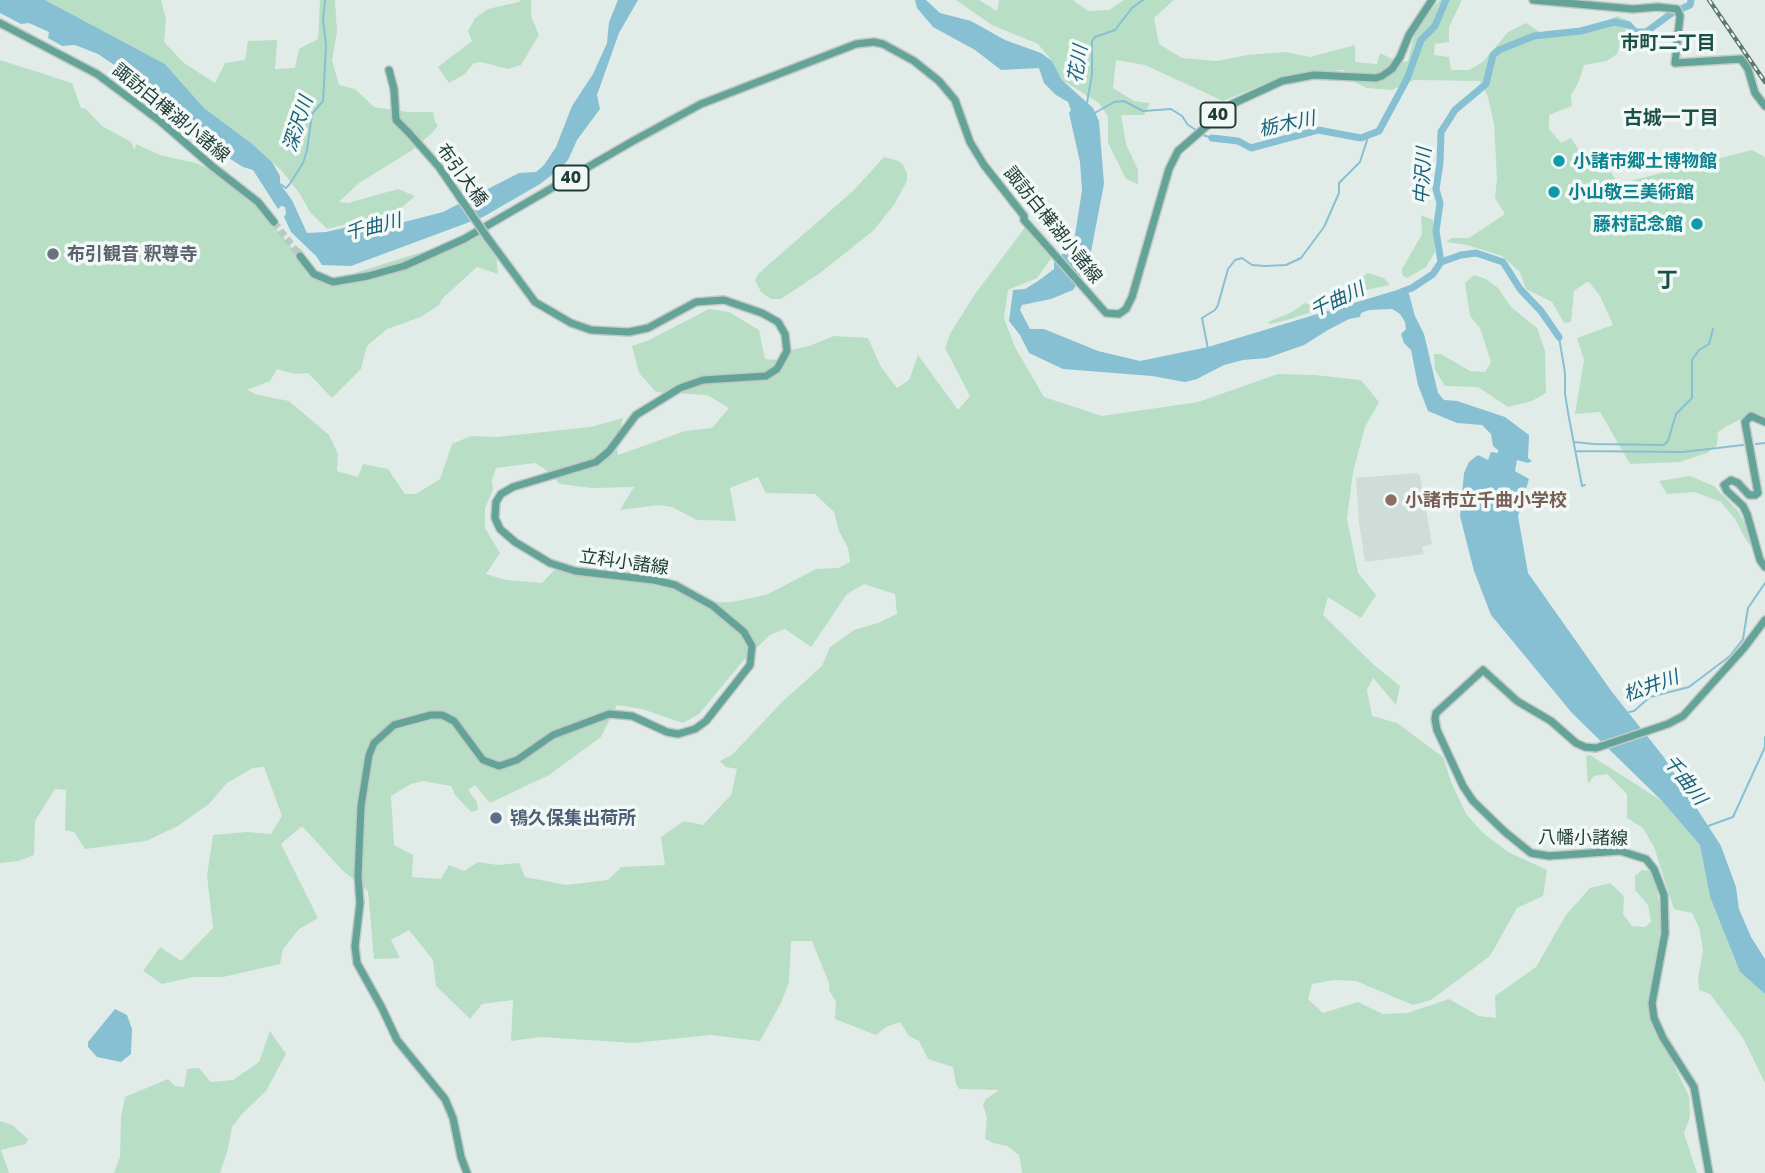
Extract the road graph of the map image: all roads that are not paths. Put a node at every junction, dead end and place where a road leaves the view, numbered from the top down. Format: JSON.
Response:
{"nodes":[{"id":1,"x":1432,"y":0,"type":"edge"},
{"id":2,"x":1533,"y":0,"type":"edge"},
{"id":3,"x":0,"y":23,"type":"edge"},
{"id":4,"x":389,"y":70,"type":"dead end"},
{"id":5,"x":1765,"y":106,"type":"edge"},
{"id":6,"x":274,"y":222,"type":"tunnel mouth"},
{"id":7,"x":487,"y":237,"type":"joint"},
{"id":8,"x":300,"y":256,"type":"tunnel mouth"},
{"id":9,"x":1765,"y":422,"type":"edge"},
{"id":10,"x":1765,"y":567,"type":"edge"},
{"id":11,"x":1765,"y":620,"type":"edge"},
{"id":12,"x":467,"y":1173,"type":"edge"},
{"id":13,"x":1709,"y":1173,"type":"edge"}],
"edges":[{"from":1,"to":8,"type":"main road","name":"諏訪白樺湖小諸線","number":"40"},
{"from":2,"to":5,"type":"main road"},
{"from":3,"to":6,"type":"main road","name":"諏訪白樺湖小諸線"},
{"from":4,"to":7,"type":"main road","name":"布引大橋","bridge":true},
{"from":7,"to":12,"type":"main road","name":"立科小諸線"},
{"from":9,"to":10,"type":"main road"},
{"from":11,"to":13,"type":"main road","name":"八幡小諸線"}]}
